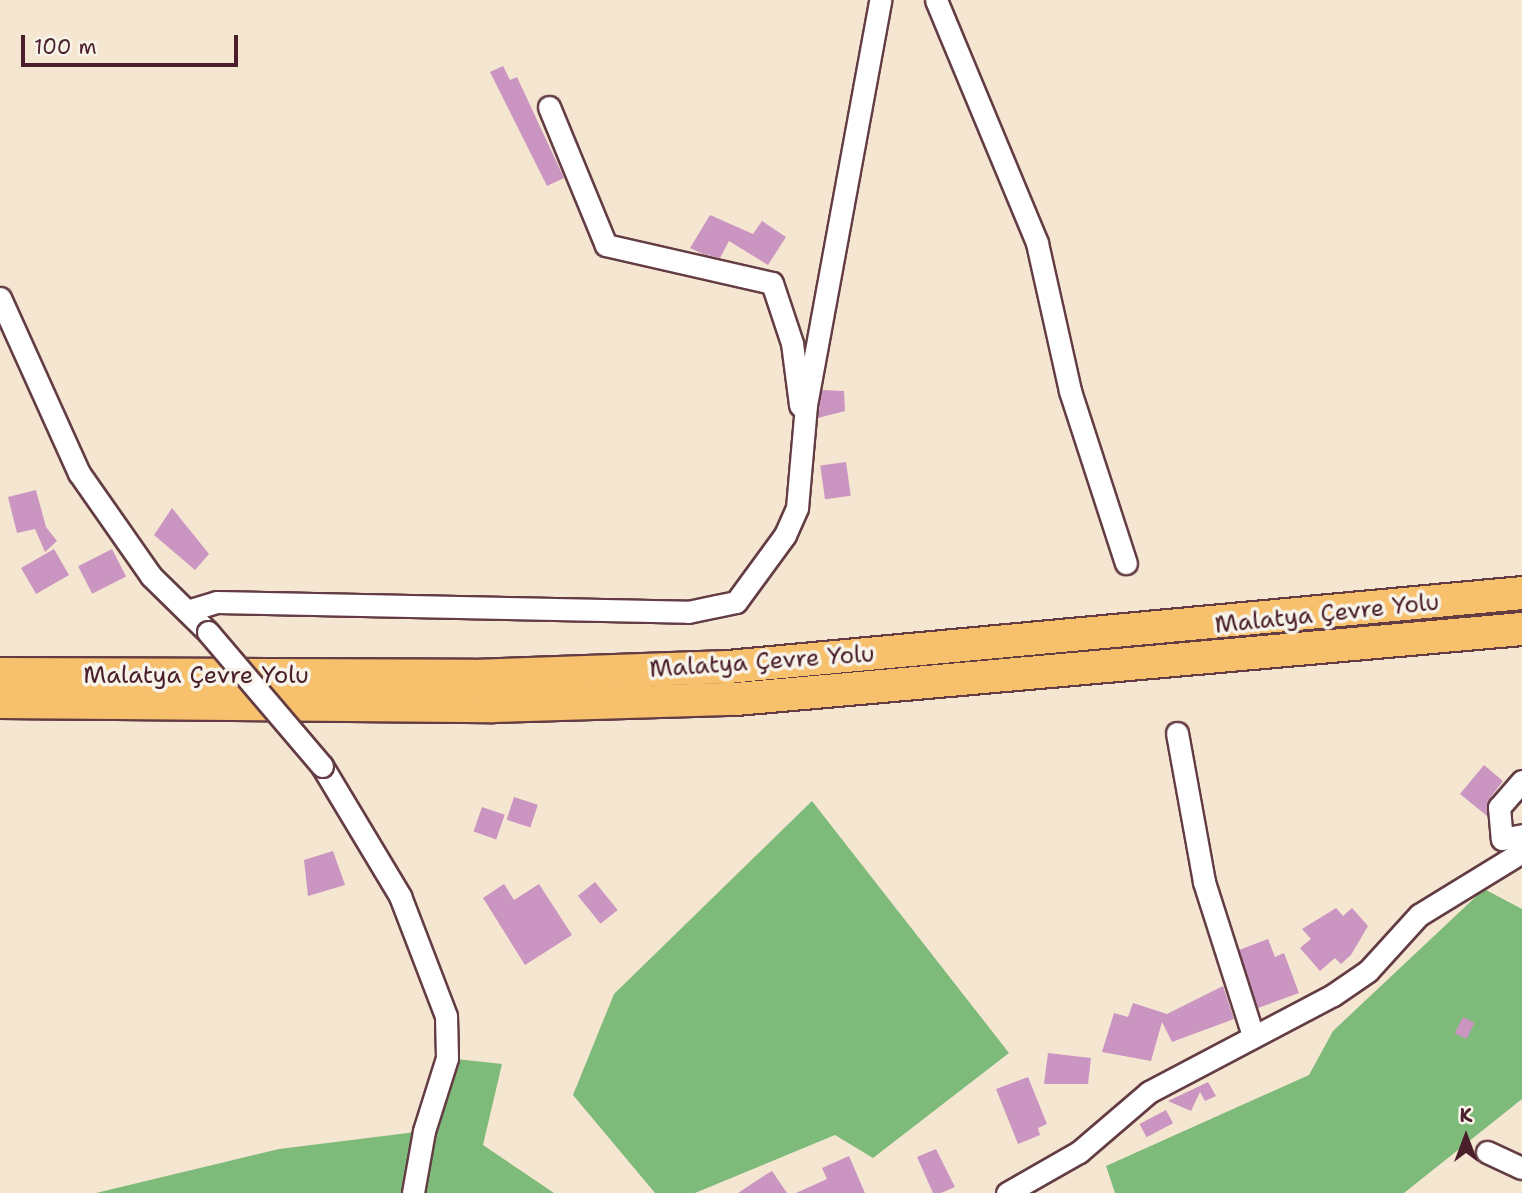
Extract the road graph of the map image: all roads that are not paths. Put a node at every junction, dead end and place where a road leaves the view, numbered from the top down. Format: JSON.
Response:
{"nodes":[{"id":1,"x":880,"y":0,"type":"edge"},
{"id":2,"x":936,"y":0,"type":"edge"},
{"id":3,"x":550,"y":107,"type":"dead end"},
{"id":4,"x":0,"y":298,"type":"edge"},
{"id":5,"x":804,"y":424,"type":"junction"},
{"id":6,"x":1126,"y":563,"type":"dead end"},
{"id":7,"x":1522,"y":593,"type":"edge"},
{"id":8,"x":187,"y":611,"type":"junction"},
{"id":9,"x":1522,"y":629,"type":"edge"},
{"id":10,"x":0,"y":674,"type":"edge"},
{"id":11,"x":0,"y":702,"type":"edge"},
{"id":12,"x":1177,"y":733,"type":"dead end"},
{"id":13,"x":1522,"y":781,"type":"edge"},
{"id":14,"x":1522,"y":835,"type":"edge"},
{"id":15,"x":1522,"y":852,"type":"edge"},
{"id":16,"x":1253,"y":1036,"type":"junction"},
{"id":17,"x":1487,"y":1152,"type":"dead end"},
{"id":18,"x":1522,"y":1168,"type":"edge"},
{"id":19,"x":413,"y":1193,"type":"edge"},
{"id":20,"x":1007,"y":1193,"type":"edge"}],
"edges":[{"from":1,"to":5,"type":"street"},
{"from":2,"to":6,"type":"street"},
{"from":3,"to":5,"type":"street"},
{"from":4,"to":8,"type":"street"},
{"from":5,"to":8,"type":"street"},
{"from":7,"to":10,"type":"highway","name":"Malatya Çevre Yolu"},
{"from":8,"to":19,"type":"street","bridge":true},
{"from":9,"to":11,"type":"highway","name":"Malatya Çevre Yolu"},
{"from":12,"to":16,"type":"street"},
{"from":13,"to":14,"type":"street"},
{"from":15,"to":16,"type":"street"},
{"from":16,"to":20,"type":"street"},
{"from":17,"to":18,"type":"street"}]}
